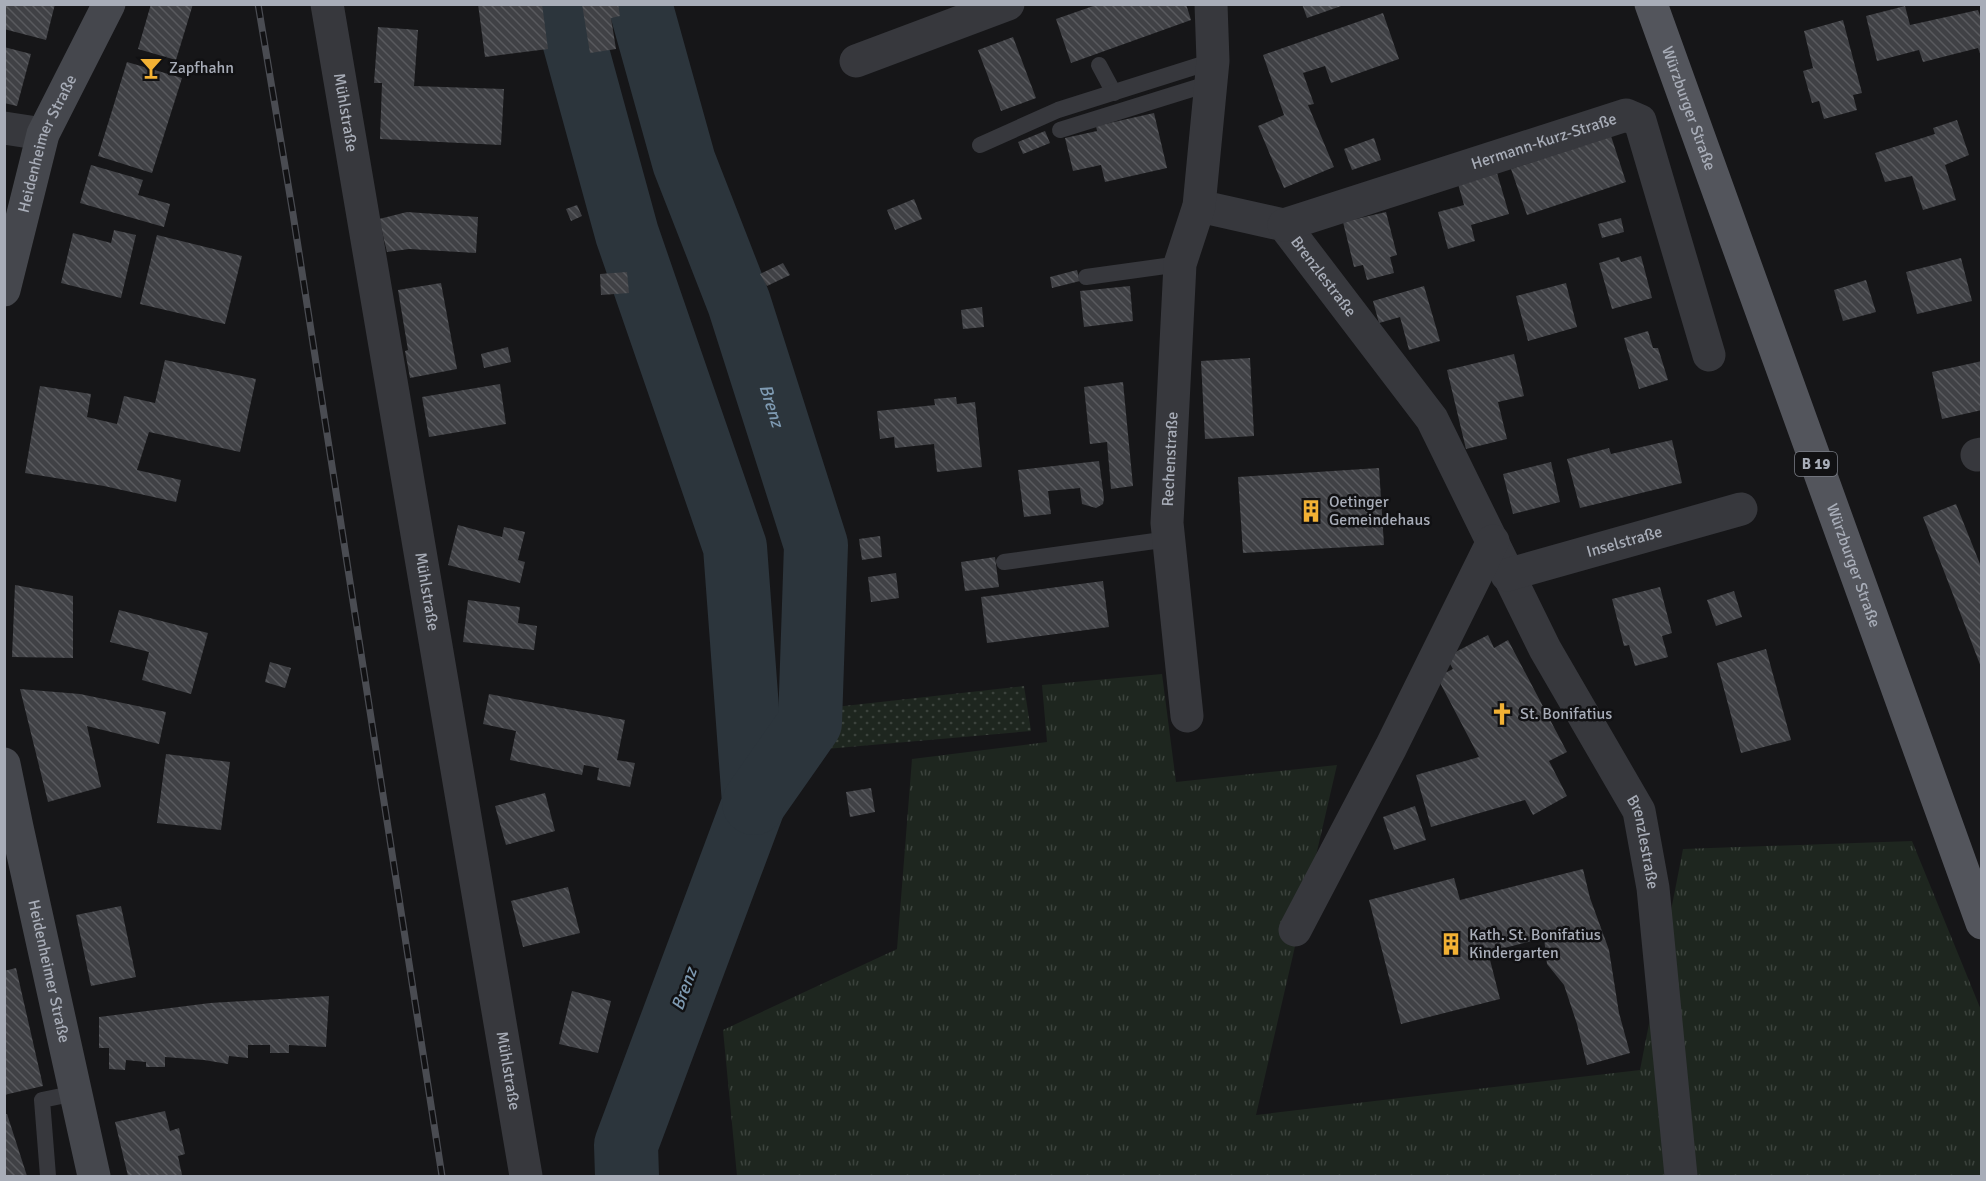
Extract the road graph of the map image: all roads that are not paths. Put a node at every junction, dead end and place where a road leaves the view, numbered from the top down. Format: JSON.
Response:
{"nodes":[{"id":1,"x":109,"y":4,"type":"edge"},
{"id":2,"x":327,"y":4,"type":"edge"},
{"id":3,"x":1008,"y":4,"type":"edge"},
{"id":4,"x":1211,"y":4,"type":"edge"},
{"id":5,"x":1651,"y":4,"type":"edge"},
{"id":6,"x":970,"y":11,"type":"edge"},
{"id":7,"x":856,"y":61,"type":"dead end"},
{"id":8,"x":1099,"y":65,"type":"dead end"},
{"id":9,"x":1212,"y":72,"type":"junction"},
{"id":10,"x":1114,"y":93,"type":"junction"},
{"id":11,"x":4,"y":128,"type":"edge"},
{"id":12,"x":1060,"y":130,"type":"dead end"},
{"id":13,"x":43,"y":134,"type":"junction"},
{"id":14,"x":980,"y":145,"type":"dead end"},
{"id":15,"x":1200,"y":206,"type":"junction"},
{"id":16,"x":1284,"y":225,"type":"junction"},
{"id":17,"x":1180,"y":264,"type":"junction"},
{"id":18,"x":1086,"y":277,"type":"dead end"},
{"id":19,"x":4,"y":290,"type":"edge"},
{"id":20,"x":1709,"y":355,"type":"dead end"},
{"id":21,"x":1741,"y":509,"type":"dead end"},
{"id":22,"x":1169,"y":539,"type":"junction"},
{"id":23,"x":1493,"y":541,"type":"junction"},
{"id":24,"x":1004,"y":562,"type":"dead end"},
{"id":25,"x":1508,"y":575,"type":"junction"},
{"id":26,"x":1187,"y":716,"type":"dead end"},
{"id":27,"x":4,"y":764,"type":"edge"},
{"id":28,"x":1982,"y":923,"type":"edge"},
{"id":29,"x":1295,"y":930,"type":"dead end"},
{"id":30,"x":76,"y":1093,"type":"junction"},
{"id":31,"x":48,"y":1176,"type":"edge"},
{"id":32,"x":94,"y":1176,"type":"edge"},
{"id":33,"x":526,"y":1176,"type":"edge"},
{"id":34,"x":1682,"y":1176,"type":"edge"}],
"edges":[{"from":1,"to":13,"type":"street","name":"Heidenheimer Straße"},
{"from":2,"to":33,"type":"street","name":"Mühlstraße"},
{"from":3,"to":6,"type":"street"},
{"from":4,"to":9,"type":"street"},
{"from":5,"to":28,"type":"main road","name":"Würzburger Straße","number":"B 19"},
{"from":6,"to":7,"type":"street"},
{"from":8,"to":10,"type":"lane"},
{"from":9,"to":10,"type":"lane"},
{"from":9,"to":12,"type":"lane"},
{"from":9,"to":15,"type":"street"},
{"from":10,"to":14,"type":"lane"},
{"from":11,"to":13,"type":"street"},
{"from":13,"to":19,"type":"street","name":"Heidenheimer Straße"},
{"from":15,"to":16,"type":"street","name":"Brenzlestraße"},
{"from":15,"to":17,"type":"street","name":"Rechenstraße"},
{"from":16,"to":20,"type":"street","name":"Hermann-Kurz-Straße"},
{"from":16,"to":23,"type":"street","name":"Brenzlestraße"},
{"from":17,"to":18,"type":"lane"},
{"from":17,"to":22,"type":"street","name":"Rechenstraße"},
{"from":21,"to":25,"type":"street","name":"Inselstraße"},
{"from":22,"to":24,"type":"lane"},
{"from":22,"to":26,"type":"street","name":"Rechenstraße"},
{"from":23,"to":25,"type":"street","name":"Brenzlestraße"},
{"from":23,"to":29,"type":"street"},
{"from":25,"to":34,"type":"street","name":"Brenzlestraße"},
{"from":27,"to":30,"type":"street","name":"Heidenheimer Straße"},
{"from":30,"to":31,"type":"lane"},
{"from":30,"to":32,"type":"street","name":"Heidenheimer Straße"}]}
